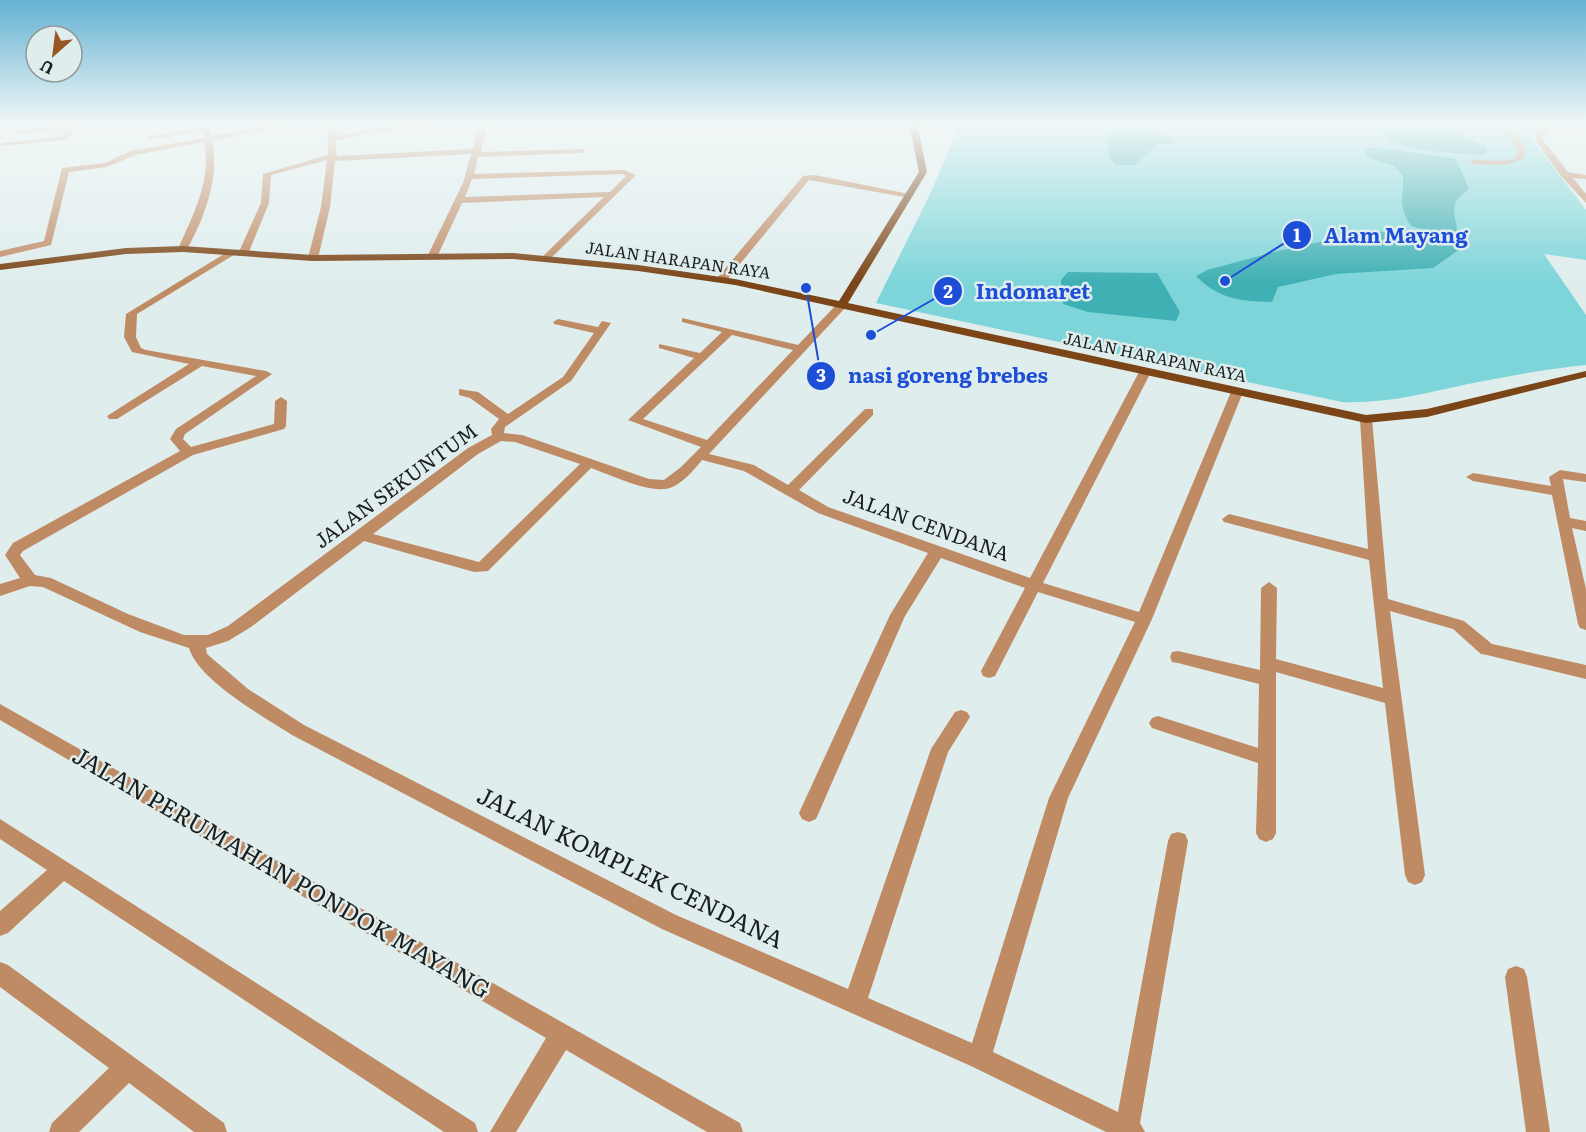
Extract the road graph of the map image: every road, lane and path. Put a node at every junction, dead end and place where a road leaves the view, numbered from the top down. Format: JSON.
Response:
{"nodes":[{"id":1,"x":64,"y":176,"type":"edge"},
{"id":2,"x":208,"y":176,"type":"edge"},
{"id":3,"x":267,"y":176,"type":"edge"},
{"id":4,"x":331,"y":176,"type":"edge"},
{"id":5,"x":516,"y":176,"type":"edge"},
{"id":6,"x":631,"y":176,"type":"edge"},
{"id":7,"x":920,"y":176,"type":"edge"},
{"id":8,"x":1566,"y":176,"type":"edge"},
{"id":9,"x":469,"y":177,"type":"joint"},
{"id":10,"x":614,"y":194,"type":"junction"},
{"id":11,"x":910,"y":195,"type":"junction"},
{"id":12,"x":460,"y":200,"type":"junction"},
{"id":13,"x":1586,"y":200,"type":"edge"},
{"id":14,"x":183,"y":249,"type":"junction"},
{"id":15,"x":0,"y":254,"type":"edge"},
{"id":16,"x":238,"y":254,"type":"junction"},
{"id":17,"x":432,"y":257,"type":"junction"},
{"id":18,"x":313,"y":258,"type":"junction"},
{"id":19,"x":546,"y":258,"type":"junction"},
{"id":20,"x":0,"y":267,"type":"edge"},
{"id":21,"x":722,"y":279,"type":"junction"},
{"id":22,"x":842,"y":305,"type":"junction"},
{"id":23,"x":686,"y":320,"type":"dead end"},
{"id":24,"x":558,"y":322,"type":"dead end"},
{"id":25,"x":730,"y":331,"type":"junction"},
{"id":26,"x":663,"y":346,"type":"dead end"},
{"id":27,"x":801,"y":349,"type":"junction"},
{"id":28,"x":701,"y":357,"type":"junction"},
{"id":29,"x":198,"y":364,"type":"junction"},
{"id":30,"x":1144,"y":372,"type":"junction"},
{"id":31,"x":1586,"y":374,"type":"edge"},
{"id":32,"x":463,"y":392,"type":"dead end"},
{"id":33,"x":1238,"y":392,"type":"junction"},
{"id":34,"x":281,"y":401,"type":"dead end"},
{"id":35,"x":869,"y":412,"type":"dead end"},
{"id":36,"x":113,"y":416,"type":"dead end"},
{"id":37,"x":1366,"y":418,"type":"junction"},
{"id":38,"x":507,"y":419,"type":"junction"},
{"id":39,"x":499,"y":437,"type":"junction"},
{"id":40,"x":706,"y":451,"type":"junction"},
{"id":41,"x":188,"y":452,"type":"junction"},
{"id":42,"x":589,"y":463,"type":"junction"},
{"id":43,"x":1473,"y":477,"type":"dead end"},
{"id":44,"x":1586,"y":478,"type":"edge"},
{"id":45,"x":790,"y":491,"type":"junction"},
{"id":46,"x":1559,"y":492,"type":"junction"},
{"id":47,"x":1229,"y":519,"type":"dead end"},
{"id":48,"x":1563,"y":520,"type":"junction"},
{"id":49,"x":1586,"y":526,"type":"edge"},
{"id":50,"x":361,"y":535,"type":"junction"},
{"id":51,"x":938,"y":550,"type":"junction"},
{"id":52,"x":1378,"y":556,"type":"junction"},
{"id":53,"x":30,"y":580,"type":"junction"},
{"id":54,"x":1035,"y":586,"type":"junction"},
{"id":55,"x":1269,"y":588,"type":"dead end"},
{"id":56,"x":0,"y":590,"type":"edge"},
{"id":57,"x":1381,"y":603,"type":"junction"},
{"id":58,"x":1144,"y":619,"type":"junction"},
{"id":59,"x":1586,"y":624,"type":"edge"},
{"id":60,"x":196,"y":643,"type":"junction"},
{"id":61,"x":1178,"y":657,"type":"dead end"},
{"id":62,"x":989,"y":671,"type":"dead end"},
{"id":63,"x":1267,"y":671,"type":"junction"},
{"id":64,"x":1586,"y":672,"type":"edge"},
{"id":65,"x":1394,"y":699,"type":"junction"},
{"id":66,"x":0,"y":711,"type":"edge"},
{"id":67,"x":961,"y":717,"type":"dead end"},
{"id":68,"x":1158,"y":723,"type":"dead end"},
{"id":69,"x":1266,"y":758,"type":"junction"},
{"id":70,"x":809,"y":813,"type":"dead end"},
{"id":71,"x":0,"y":828,"type":"edge"},
{"id":72,"x":1266,"y":833,"type":"dead end"},
{"id":73,"x":1178,"y":841,"type":"dead end"},
{"id":74,"x":63,"y":869,"type":"junction"},
{"id":75,"x":1415,"y":875,"type":"dead end"},
{"id":76,"x":0,"y":925,"type":"edge"},
{"id":77,"x":0,"y":973,"type":"edge"},
{"id":78,"x":1516,"y":977,"type":"dead end"},
{"id":79,"x":855,"y":1004,"type":"junction"},
{"id":80,"x":562,"y":1035,"type":"junction"},
{"id":81,"x":979,"y":1058,"type":"junction"},
{"id":82,"x":128,"y":1067,"type":"junction"},
{"id":83,"x":1130,"y":1131,"type":"edge"},
{"id":84,"x":61,"y":1132,"type":"edge"},
{"id":85,"x":215,"y":1132,"type":"edge"},
{"id":86,"x":466,"y":1132,"type":"edge"},
{"id":87,"x":502,"y":1132,"type":"edge"},
{"id":88,"x":731,"y":1132,"type":"edge"},
{"id":89,"x":1538,"y":1132,"type":"edge"}],
"edges":[{"from":1,"to":15,"type":"street"},
{"from":2,"to":14,"type":"street"},
{"from":3,"to":16,"type":"street"},
{"from":4,"to":18,"type":"street"},
{"from":5,"to":9,"type":"street"},
{"from":6,"to":10,"type":"street"},
{"from":7,"to":11,"type":"main road"},
{"from":8,"to":13,"type":"street"},
{"from":9,"to":12,"type":"street"},
{"from":10,"to":12,"type":"street"},
{"from":10,"to":19,"type":"street"},
{"from":11,"to":21,"type":"street"},
{"from":11,"to":22,"type":"main road"},
{"from":12,"to":17,"type":"street"},
{"from":14,"to":16,"type":"main road","name":"JALAN HARAPAN RAYA"},
{"from":14,"to":20,"type":"main road","name":"JALAN HARAPAN RAYA"},
{"from":16,"to":18,"type":"main road","name":"JALAN HARAPAN RAYA"},
{"from":16,"to":29,"type":"street"},
{"from":17,"to":18,"type":"main road","name":"JALAN HARAPAN RAYA"},
{"from":17,"to":19,"type":"main road","name":"JALAN HARAPAN RAYA"},
{"from":19,"to":21,"type":"main road","name":"JALAN HARAPAN RAYA"},
{"from":21,"to":22,"type":"main road","name":"JALAN HARAPAN RAYA"},
{"from":22,"to":27,"type":"street","name":"JALAN SEKUNTUM"},
{"from":22,"to":30,"type":"main road","name":"JALAN HARAPAN RAYA"},
{"from":23,"to":25,"type":"street"},
{"from":24,"to":38,"type":"street"},
{"from":25,"to":27,"type":"street"},
{"from":25,"to":28,"type":"street"},
{"from":26,"to":28,"type":"street"},
{"from":27,"to":40,"type":"street","name":"JALAN SEKUNTUM"},
{"from":28,"to":40,"type":"street","name":"JALAN CENDANA"},
{"from":29,"to":36,"type":"street"},
{"from":29,"to":41,"type":"street"},
{"from":30,"to":33,"type":"main road","name":"JALAN HARAPAN RAYA"},
{"from":30,"to":54,"type":"street"},
{"from":31,"to":37,"type":"main road","name":"JALAN HARAPAN RAYA"},
{"from":32,"to":38,"type":"street"},
{"from":33,"to":37,"type":"main road","name":"JALAN HARAPAN RAYA"},
{"from":33,"to":58,"type":"street"},
{"from":34,"to":41,"type":"street"},
{"from":35,"to":45,"type":"street"},
{"from":37,"to":52,"type":"street"},
{"from":38,"to":39,"type":"street"},
{"from":39,"to":42,"type":"street","name":"JALAN SEKUNTUM"},
{"from":39,"to":50,"type":"street","name":"JALAN SEKUNTUM"},
{"from":40,"to":42,"type":"street","name":"JALAN SEKUNTUM"},
{"from":40,"to":45,"type":"street","name":"JALAN CENDANA"},
{"from":41,"to":53,"type":"street"},
{"from":42,"to":50,"type":"street"},
{"from":43,"to":46,"type":"street"},
{"from":44,"to":46,"type":"street"},
{"from":45,"to":51,"type":"street","name":"JALAN CENDANA"},
{"from":46,"to":48,"type":"street"},
{"from":47,"to":52,"type":"street"},
{"from":48,"to":49,"type":"street"},
{"from":48,"to":59,"type":"street"},
{"from":50,"to":60,"type":"street","name":"JALAN SEKUNTUM"},
{"from":51,"to":54,"type":"street","name":"JALAN CENDANA"},
{"from":51,"to":70,"type":"street"},
{"from":52,"to":57,"type":"street"},
{"from":53,"to":56,"type":"street"},
{"from":53,"to":60,"type":"street"},
{"from":54,"to":58,"type":"street","name":"JALAN CENDANA"},
{"from":54,"to":62,"type":"street"},
{"from":55,"to":63,"type":"street"},
{"from":57,"to":64,"type":"street"},
{"from":57,"to":65,"type":"street"},
{"from":58,"to":81,"type":"street"},
{"from":60,"to":79,"type":"street","name":"JALAN KOMPLEK CENDANA"},
{"from":61,"to":63,"type":"street"},
{"from":63,"to":65,"type":"street"},
{"from":63,"to":69,"type":"street"},
{"from":65,"to":75,"type":"street"},
{"from":66,"to":80,"type":"street","name":"JALAN PERUMAHAN PONDOK MAYANG"},
{"from":67,"to":79,"type":"street"},
{"from":68,"to":69,"type":"street"},
{"from":69,"to":72,"type":"street"},
{"from":71,"to":74,"type":"street"},
{"from":73,"to":83,"type":"street"},
{"from":74,"to":76,"type":"street"},
{"from":74,"to":86,"type":"street"},
{"from":77,"to":82,"type":"street"},
{"from":78,"to":89,"type":"street"},
{"from":79,"to":81,"type":"street","name":"JALAN KOMPLEK CENDANA"},
{"from":80,"to":87,"type":"street"},
{"from":80,"to":88,"type":"street","name":"JALAN PERUMAHAN PONDOK MAYANG"},
{"from":81,"to":83,"type":"street","name":"JALAN KOMPLEK CENDANA"},
{"from":82,"to":84,"type":"street"},
{"from":82,"to":85,"type":"street"}]}
